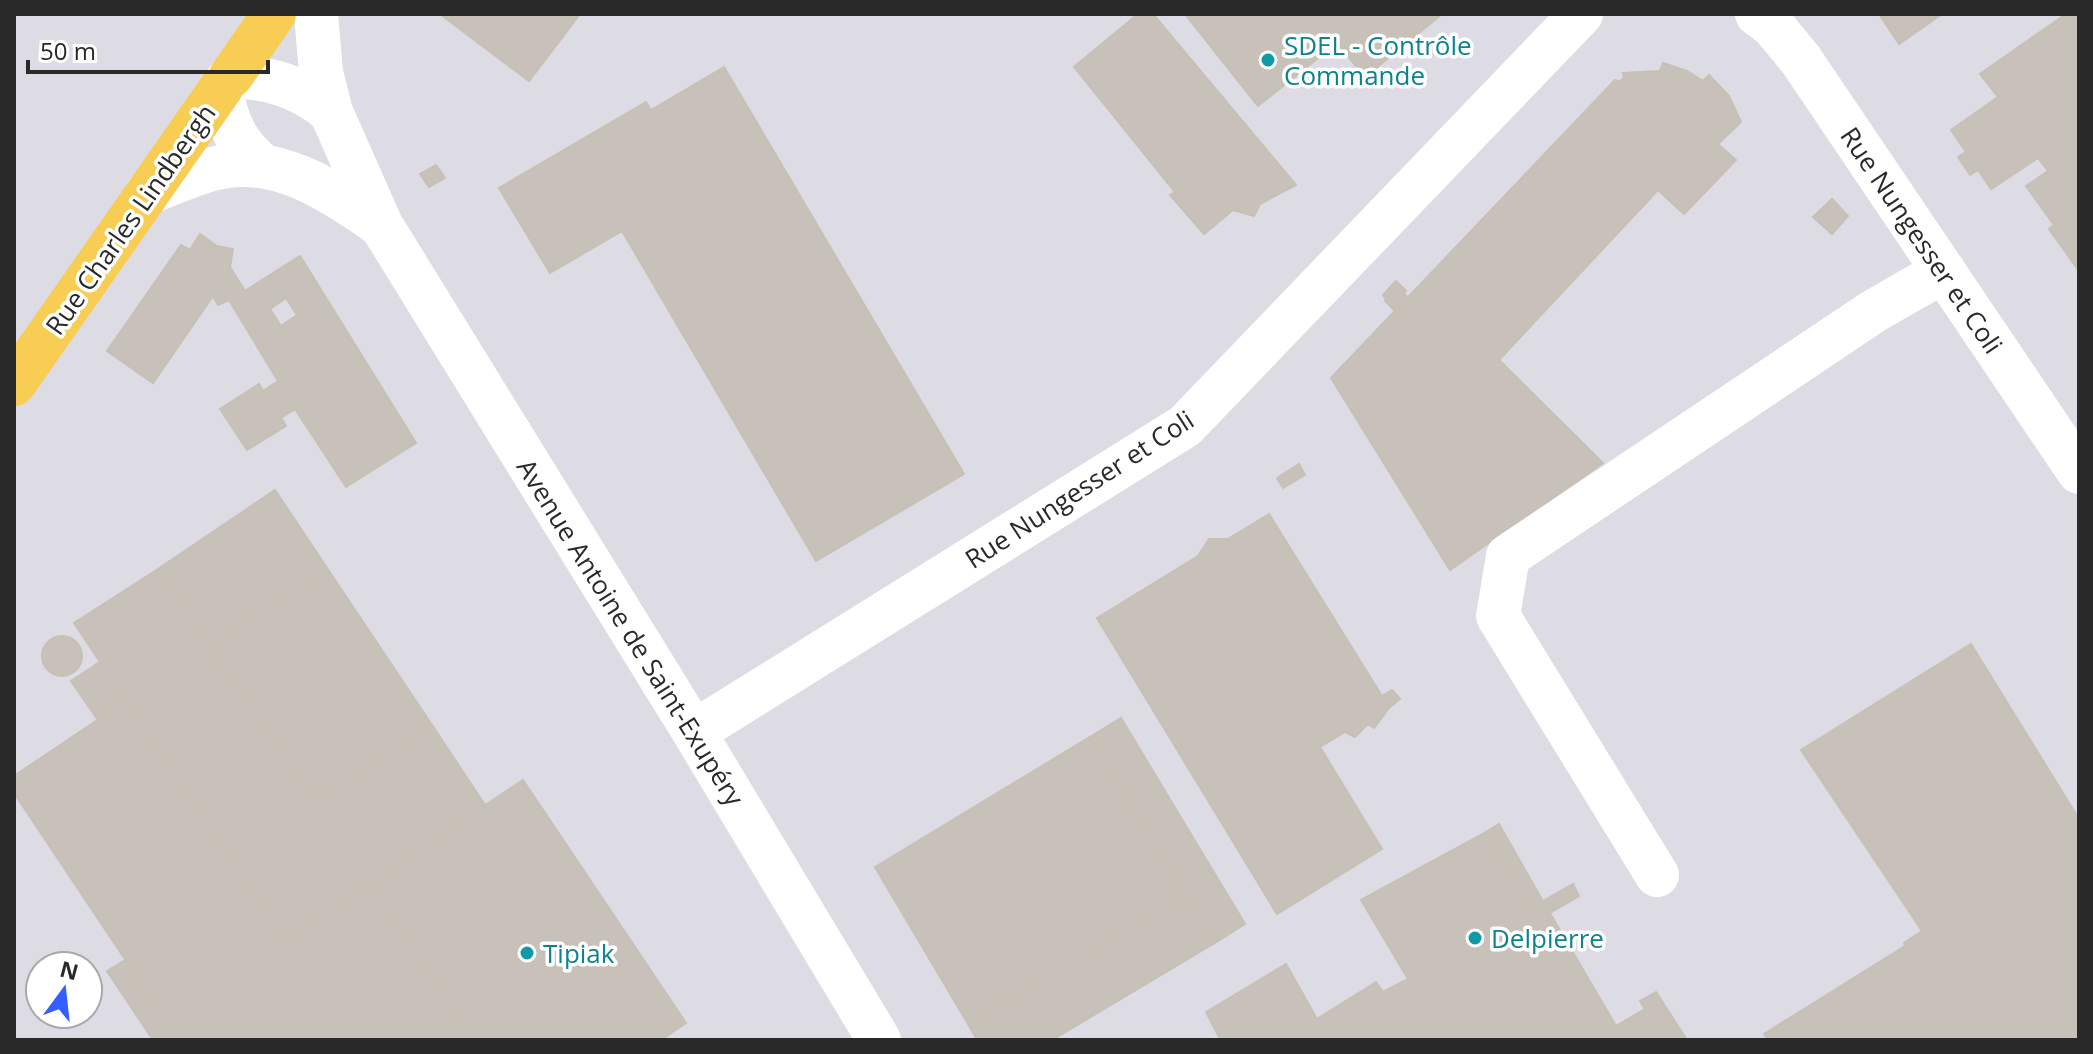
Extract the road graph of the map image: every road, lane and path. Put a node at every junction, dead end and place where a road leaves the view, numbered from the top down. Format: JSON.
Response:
{"nodes":[{"id":1,"x":274,"y":14,"type":"edge"},
{"id":2,"x":316,"y":14,"type":"edge"},
{"id":3,"x":1581,"y":14,"type":"edge"},
{"id":4,"x":1757,"y":14,"type":"edge"},
{"id":5,"x":226,"y":82,"type":"junction"},
{"id":6,"x":331,"y":112,"type":"junction"},
{"id":7,"x":262,"y":165,"type":"junction"},
{"id":8,"x":147,"y":193,"type":"junction"},
{"id":9,"x":381,"y":225,"type":"junction"},
{"id":10,"x":1944,"y":271,"type":"junction"},
{"id":11,"x":14,"y":384,"type":"edge"},
{"id":12,"x":2079,"y":472,"type":"edge"},
{"id":13,"x":694,"y":732,"type":"junction"},
{"id":14,"x":1657,"y":875,"type":"dead end"},
{"id":15,"x":879,"y":1040,"type":"edge"}],
"edges":[{"from":1,"to":5,"type":"main road","name":"Rue Charles Lindbergh"},
{"from":2,"to":6,"type":"street","name":"Avenue Antoine de Saint-Exupéry"},
{"from":3,"to":13,"type":"street","name":"Rue Nungesser et Coli"},
{"from":4,"to":10,"type":"street","name":"Rue Nungesser et Coli"},
{"from":5,"to":6,"type":"street"},
{"from":5,"to":7,"type":"street","name":"Avenue Antoine de Saint-Exupéry"},
{"from":5,"to":8,"type":"main road","name":"Rue Charles Lindbergh"},
{"from":6,"to":9,"type":"street","name":"Avenue Antoine de Saint-Exupéry"},
{"from":7,"to":8,"type":"street","name":"Avenue Antoine de Saint-Exupéry"},
{"from":7,"to":9,"type":"street","name":"Avenue Antoine de Saint-Exupéry"},
{"from":8,"to":11,"type":"main road","name":"Rue Charles Lindbergh"},
{"from":9,"to":13,"type":"street","name":"Avenue Antoine de Saint-Exupéry"},
{"from":10,"to":12,"type":"street","name":"Rue Nungesser et Coli"},
{"from":10,"to":14,"type":"street"},
{"from":13,"to":15,"type":"street","name":"Avenue Antoine de Saint-Exupéry"}]}
